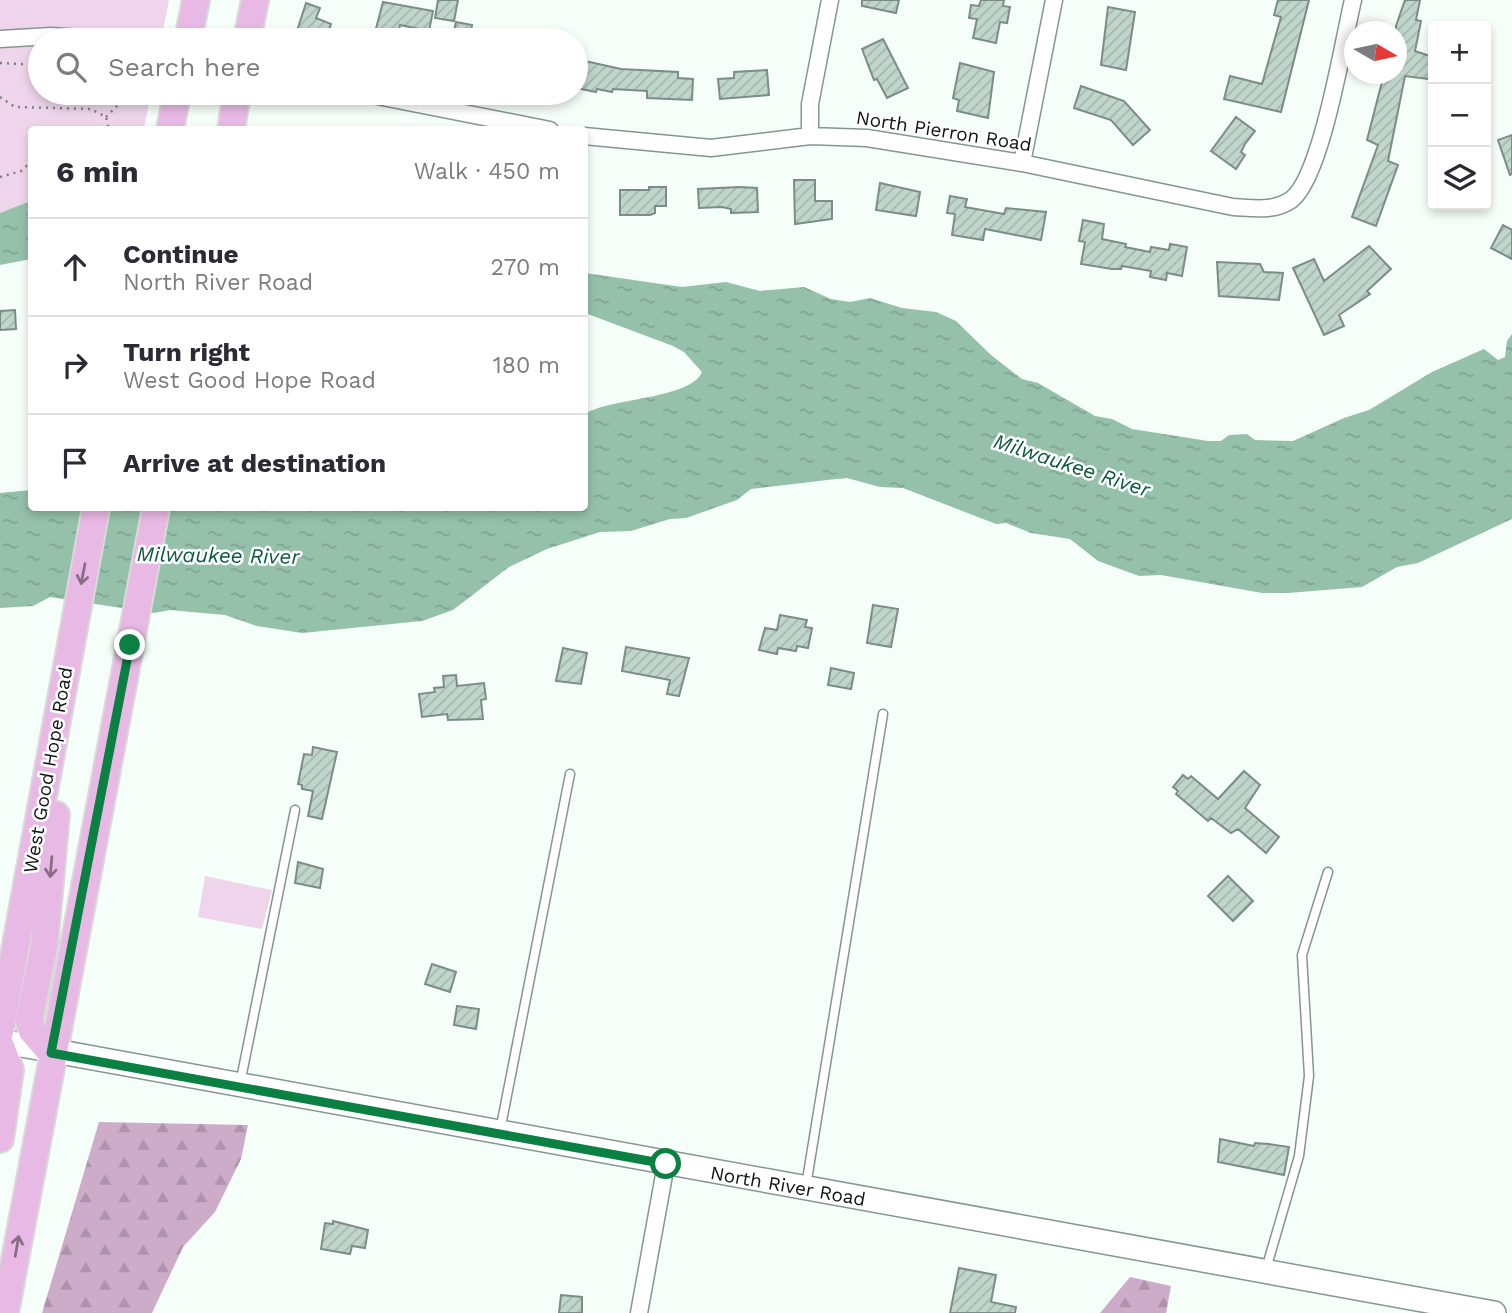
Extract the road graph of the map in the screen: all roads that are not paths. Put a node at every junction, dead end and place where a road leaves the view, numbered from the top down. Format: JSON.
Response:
{"nodes":[{"id":1,"x":196,"y":0,"type":"edge"},
{"id":2,"x":255,"y":0,"type":"edge"},
{"id":3,"x":830,"y":0,"type":"edge"},
{"id":4,"x":1055,"y":0,"type":"edge"},
{"id":5,"x":1353,"y":0,"type":"edge"},
{"id":6,"x":190,"y":28,"type":"edge"},
{"id":7,"x":249,"y":28,"type":"edge"},
{"id":8,"x":28,"y":38,"type":"edge"},
{"id":9,"x":0,"y":40,"type":"edge"},
{"id":10,"x":175,"y":105,"type":"edge"},
{"id":11,"x":235,"y":105,"type":"edge"},
{"id":12,"x":423,"y":105,"type":"edge"},
{"id":13,"x":171,"y":126,"type":"edge"},
{"id":14,"x":232,"y":126,"type":"edge"},
{"id":15,"x":530,"y":126,"type":"edge"},
{"id":16,"x":588,"y":136,"type":"edge"},
{"id":17,"x":810,"y":136,"type":"junction"},
{"id":18,"x":1022,"y":163,"type":"junction"},
{"id":19,"x":95,"y":511,"type":"edge"},
{"id":20,"x":155,"y":511,"type":"edge"},
{"id":21,"x":883,"y":714,"type":"dead end"},
{"id":22,"x":52,"y":750,"type":"junction"},
{"id":23,"x":570,"y":774,"type":"dead end"},
{"id":24,"x":295,"y":810,"type":"dead end"},
{"id":25,"x":1328,"y":872,"type":"dead end"},
{"id":26,"x":0,"y":1032,"type":"edge"},
{"id":27,"x":0,"y":1043,"type":"edge"},
{"id":28,"x":51,"y":1053,"type":"junction"},
{"id":29,"x":239,"y":1087,"type":"junction"},
{"id":30,"x":500,"y":1134,"type":"junction"},
{"id":31,"x":0,"y":1139,"type":"edge"},
{"id":32,"x":666,"y":1164,"type":"junction"},
{"id":33,"x":806,"y":1189,"type":"junction"},
{"id":34,"x":1265,"y":1272,"type":"junction"},
{"id":35,"x":5,"y":1313,"type":"edge"},
{"id":36,"x":639,"y":1313,"type":"edge"},
{"id":37,"x":1494,"y":1313,"type":"edge"}],
"edges":[{"from":1,"to":6,"type":"main road"},
{"from":2,"to":7,"type":"main road"},
{"from":3,"to":17,"type":"street"},
{"from":4,"to":18,"type":"street"},
{"from":5,"to":18,"type":"street","name":"North Pierron Road"},
{"from":8,"to":9,"type":"street"},
{"from":10,"to":13,"type":"main road"},
{"from":11,"to":14,"type":"main road"},
{"from":12,"to":15,"type":"street"},
{"from":16,"to":17,"type":"street","name":"North Pierron Road"},
{"from":17,"to":18,"type":"street","name":"North Pierron Road"},
{"from":19,"to":22,"type":"main road","name":"West Good Hope Road","one_way":true},
{"from":20,"to":28,"type":"main road"},
{"from":21,"to":33,"type":"lane"},
{"from":22,"to":26,"type":"main road","name":"West Good Hope Road"},
{"from":22,"to":28,"type":"main road","one_way":true},
{"from":23,"to":30,"type":"lane"},
{"from":24,"to":29,"type":"lane"},
{"from":25,"to":34,"type":"lane"},
{"from":27,"to":28,"type":"street","name":"North River Road"},
{"from":27,"to":31,"type":"main road"},
{"from":28,"to":29,"type":"street","name":"North River Road"},
{"from":35,"to":28,"type":"main road","one_way":true},
{"from":29,"to":30,"type":"street","name":"North River Road"},
{"from":30,"to":32,"type":"street","name":"North River Road"},
{"from":32,"to":33,"type":"street","name":"North River Road"},
{"from":32,"to":36,"type":"street"},
{"from":33,"to":34,"type":"street","name":"North River Road"},
{"from":34,"to":37,"type":"street","name":"North River Road"}]}
